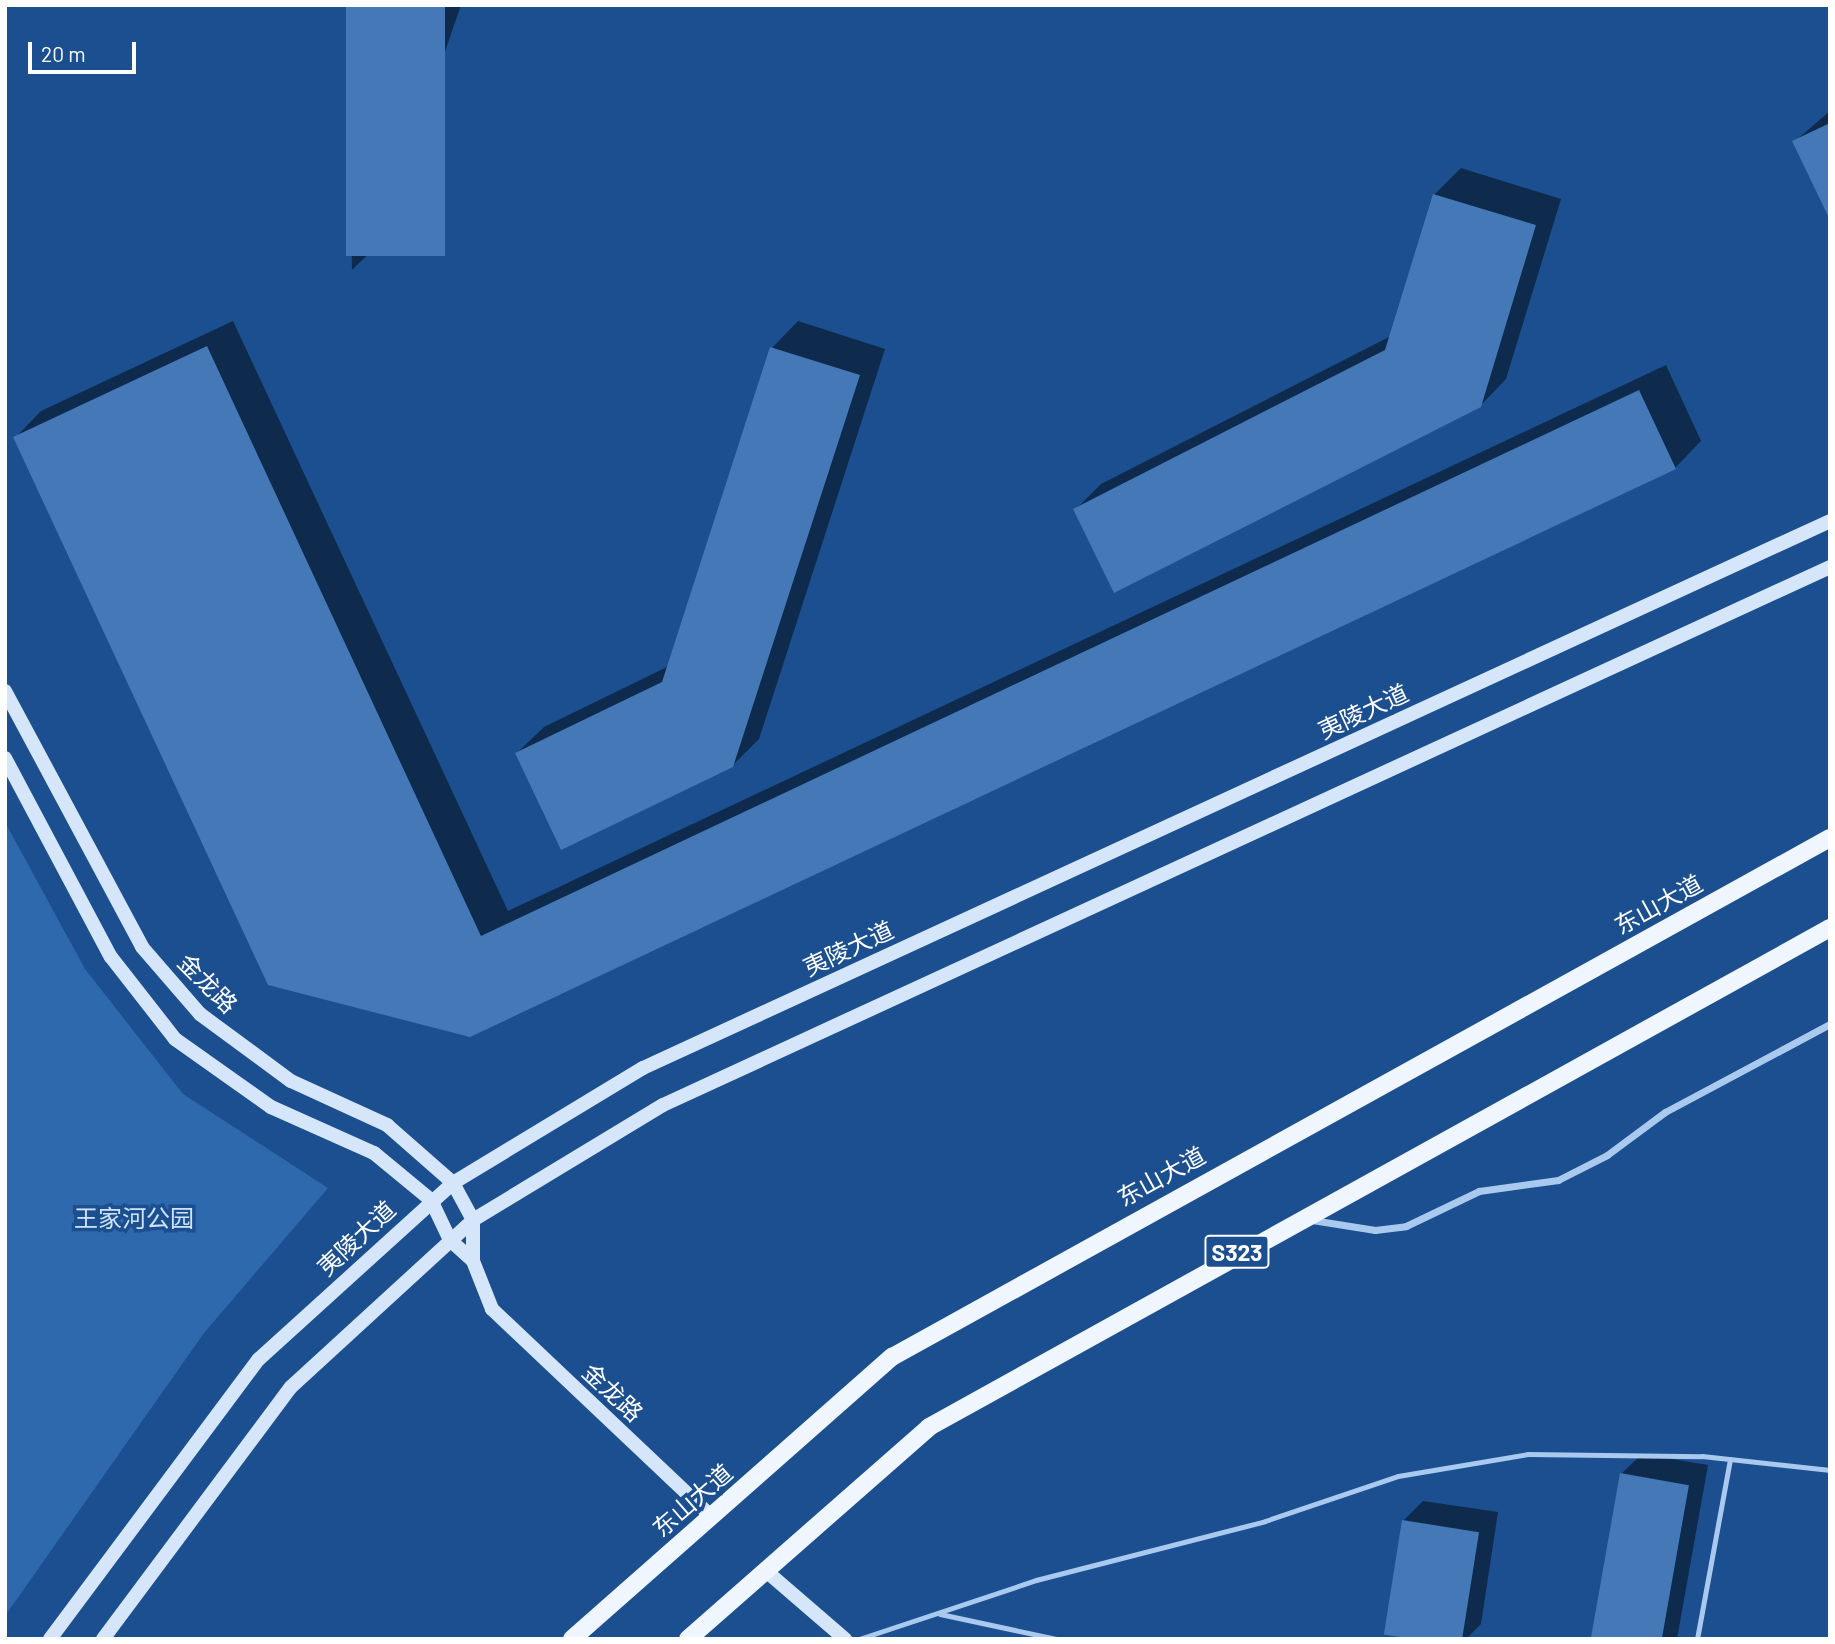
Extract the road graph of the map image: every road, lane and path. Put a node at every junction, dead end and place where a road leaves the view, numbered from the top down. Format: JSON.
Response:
{"nodes":[{"id":1,"x":1830,"y":521,"type":"edge"},
{"id":2,"x":1830,"y":567,"type":"edge"},
{"id":3,"x":5,"y":691,"type":"edge"},
{"id":4,"x":5,"y":758,"type":"edge"},
{"id":5,"x":1830,"y":838,"type":"edge"},
{"id":6,"x":1830,"y":928,"type":"edge"},
{"id":7,"x":1830,"y":1024,"type":"edge"},
{"id":8,"x":453,"y":1183,"type":"junction"},
{"id":9,"x":431,"y":1200,"type":"junction"},
{"id":10,"x":1301,"y":1218,"type":"junction"},
{"id":11,"x":473,"y":1220,"type":"junction"},
{"id":12,"x":450,"y":1241,"type":"junction"},
{"id":13,"x":473,"y":1261,"type":"junction"},
{"id":14,"x":1730,"y":1459,"type":"junction"},
{"id":15,"x":1830,"y":1470,"type":"edge"},
{"id":16,"x":711,"y":1516,"type":"junction"},
{"id":17,"x":765,"y":1570,"type":"junction"},
{"id":18,"x":937,"y":1613,"type":"junction"},
{"id":19,"x":50,"y":1639,"type":"edge"},
{"id":20,"x":103,"y":1639,"type":"edge"},
{"id":21,"x":572,"y":1639,"type":"edge"},
{"id":22,"x":688,"y":1639,"type":"edge"},
{"id":23,"x":845,"y":1639,"type":"edge"},
{"id":24,"x":859,"y":1639,"type":"edge"},
{"id":25,"x":1057,"y":1639,"type":"edge"},
{"id":26,"x":1697,"y":1639,"type":"edge"}],
"edges":[{"from":1,"to":8,"type":"main road","name":"夷陵大道"},
{"from":2,"to":11,"type":"main road"},
{"from":3,"to":8,"type":"main road","name":"金龙路"},
{"from":4,"to":9,"type":"main road","name":"金龙路"},
{"from":5,"to":16,"type":"main road","name":"东山大道"},
{"from":6,"to":10,"type":"main road","number":"S323"},
{"from":7,"to":10,"type":"street"},
{"from":8,"to":9,"type":"main road","name":"夷陵大道"},
{"from":8,"to":11,"type":"main road","name":"金龙路"},
{"from":9,"to":12,"type":"main road","name":"金龙路"},
{"from":9,"to":19,"type":"main road","name":"夷陵大道"},
{"from":10,"to":17,"type":"main road","number":"S323"},
{"from":11,"to":12,"type":"main road"},
{"from":11,"to":13,"type":"main road","name":"金龙路"},
{"from":12,"to":13,"type":"main road","name":"金龙路"},
{"from":12,"to":20,"type":"main road"},
{"from":13,"to":16,"type":"main road","name":"金龙路"},
{"from":14,"to":15,"type":"lane"},
{"from":14,"to":18,"type":"lane"},
{"from":14,"to":26,"type":"lane"},
{"from":16,"to":21,"type":"main road","name":"东山大道"},
{"from":17,"to":22,"type":"main road","number":"S323"},
{"from":17,"to":23,"type":"main road"},
{"from":18,"to":24,"type":"lane"},
{"from":18,"to":25,"type":"lane"}]}
